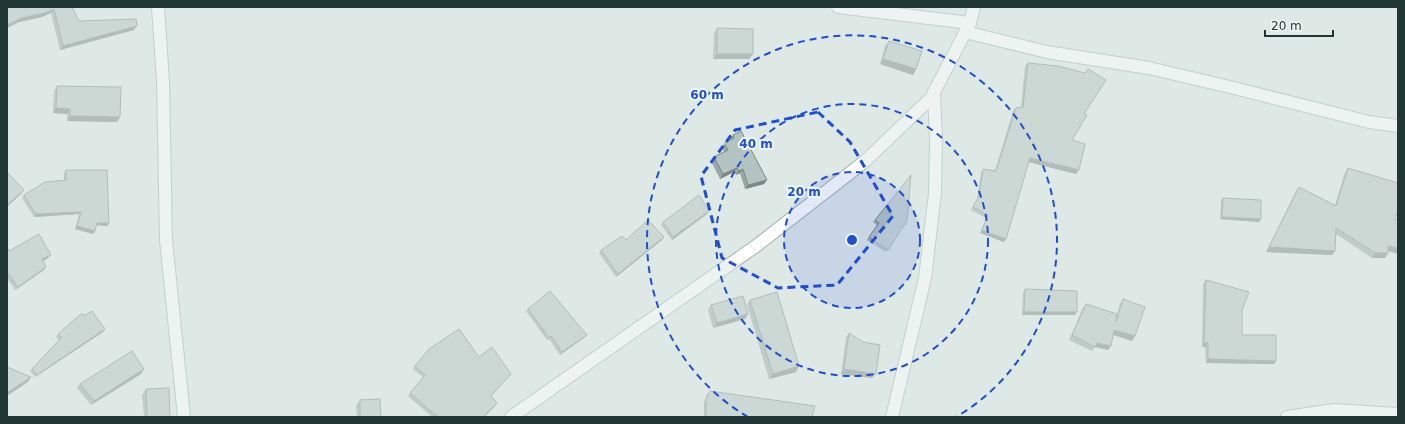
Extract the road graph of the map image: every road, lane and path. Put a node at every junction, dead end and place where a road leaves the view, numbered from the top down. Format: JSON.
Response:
{"nodes":[{"id":1,"x":158,"y":7,"type":"edge"},
{"id":2,"x":838,"y":7,"type":"edge"},
{"id":3,"x":974,"y":7,"type":"edge"},
{"id":4,"x":967,"y":28,"type":"junction"},
{"id":5,"x":934,"y":93,"type":"junction"},
{"id":6,"x":1398,"y":126,"type":"edge"},
{"id":7,"x":1398,"y":414,"type":"edge"},
{"id":8,"x":184,"y":417,"type":"edge"},
{"id":9,"x":511,"y":417,"type":"edge"},
{"id":10,"x":892,"y":417,"type":"edge"},
{"id":11,"x":1287,"y":417,"type":"edge"}],
"edges":[{"from":1,"to":8,"type":"street"},
{"from":2,"to":4,"type":"street"},
{"from":3,"to":4,"type":"street"},
{"from":4,"to":5,"type":"street"},
{"from":4,"to":6,"type":"street"},
{"from":5,"to":9,"type":"street"},
{"from":5,"to":10,"type":"street"},
{"from":7,"to":11,"type":"street"}]}
